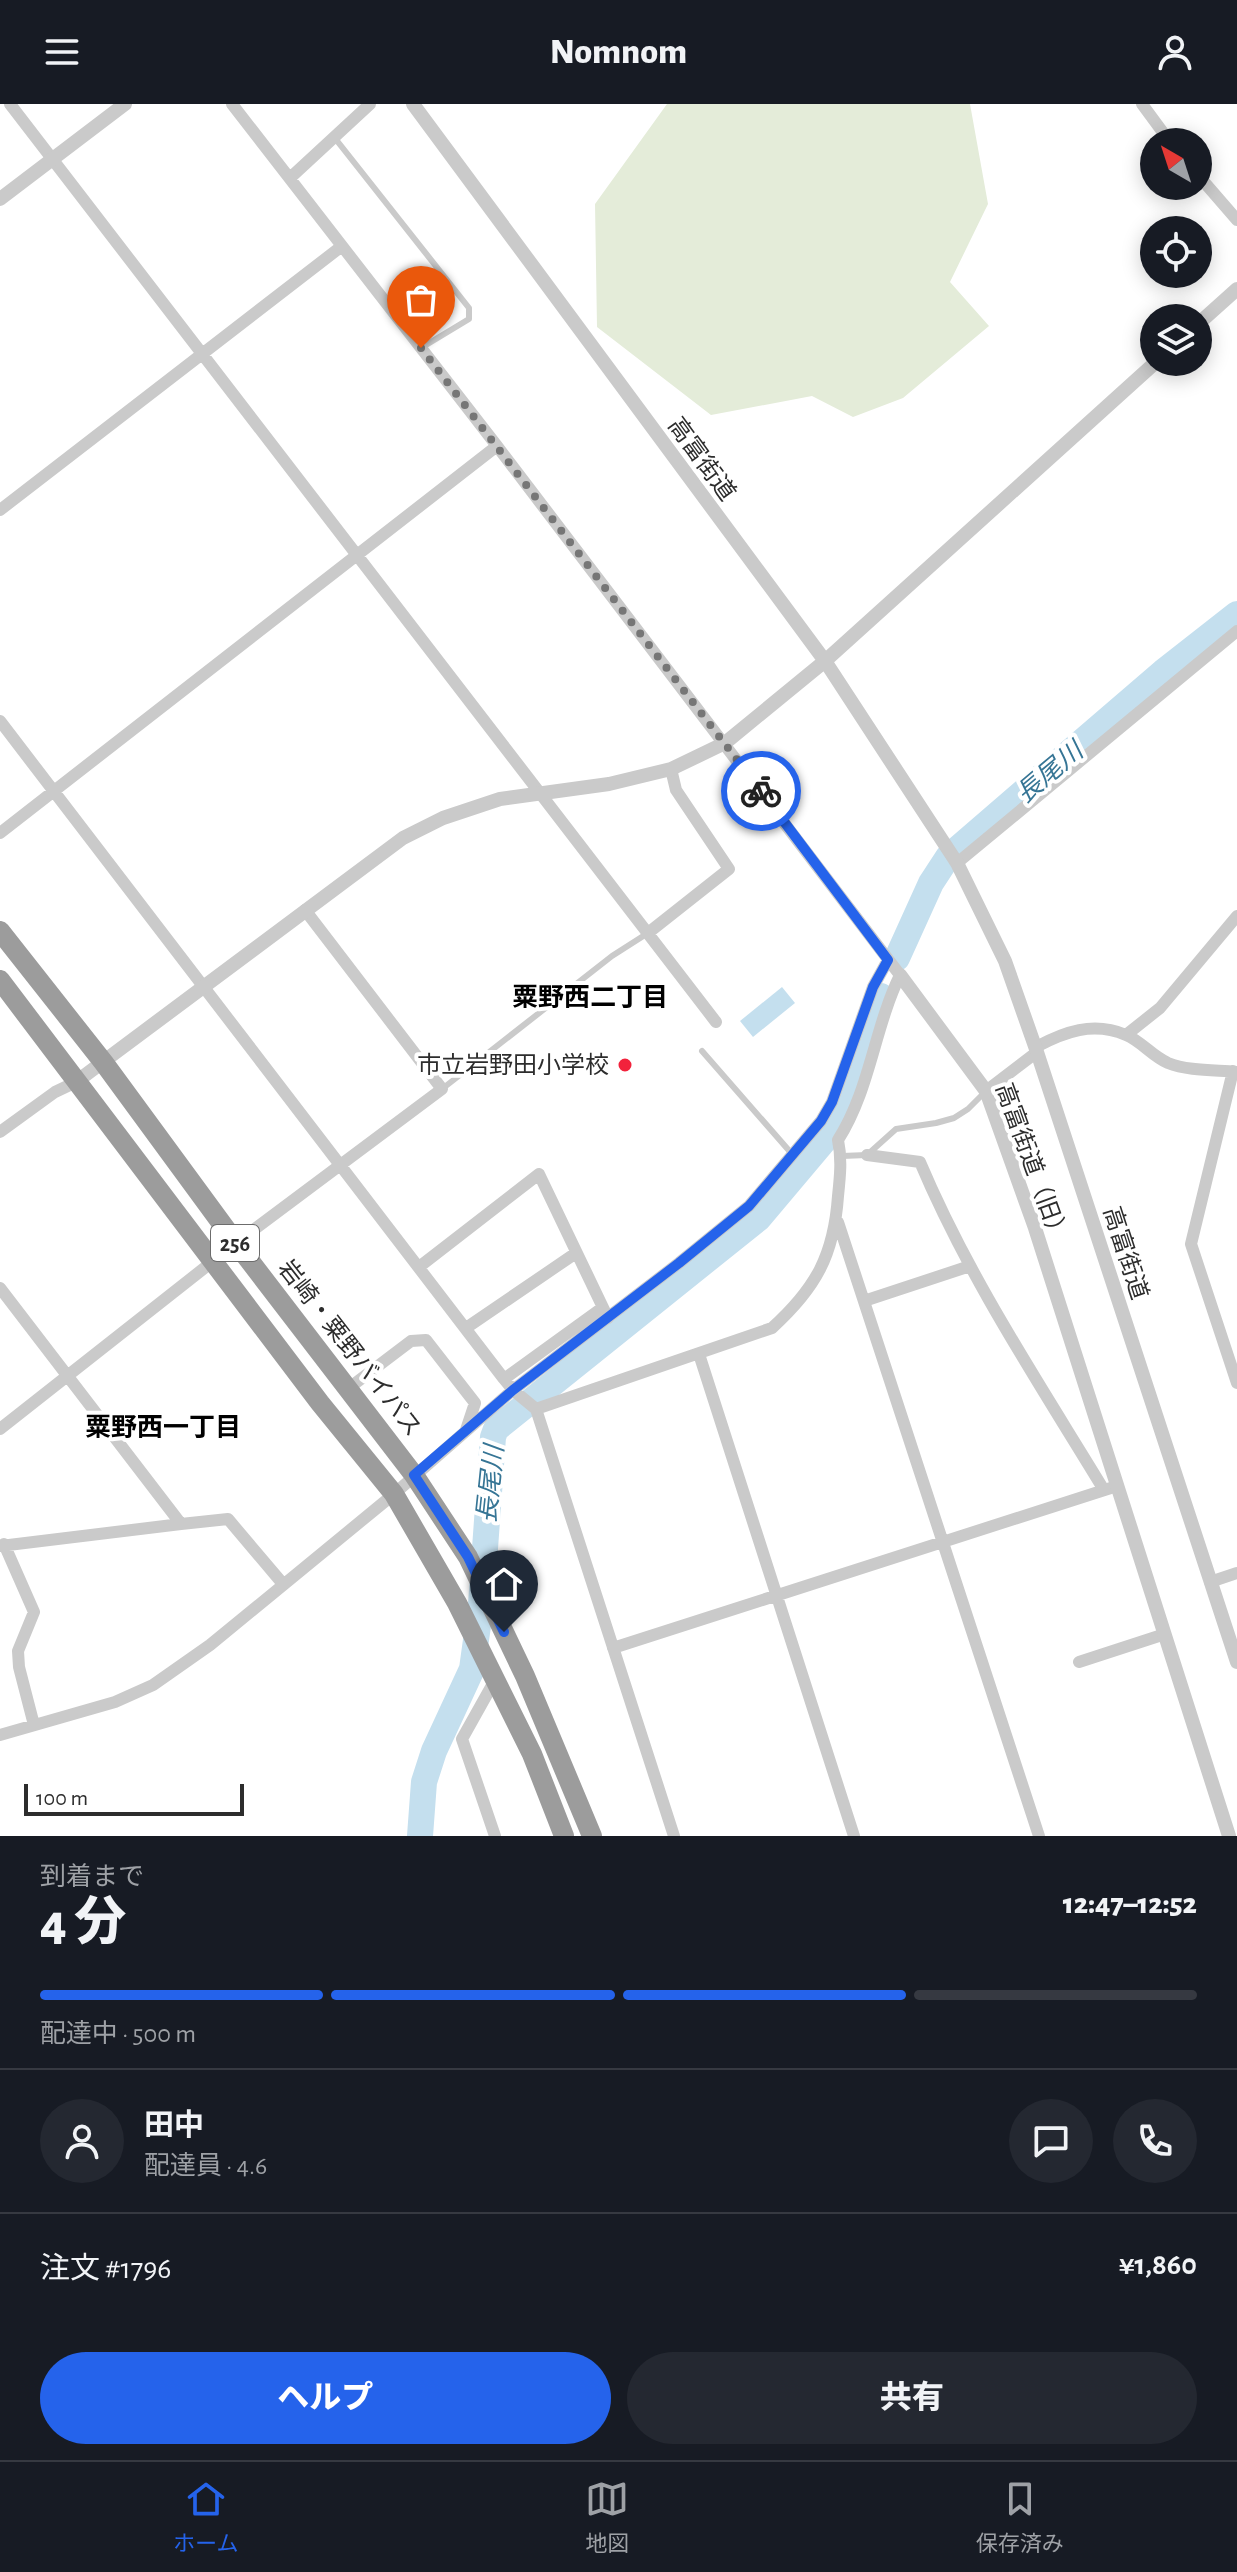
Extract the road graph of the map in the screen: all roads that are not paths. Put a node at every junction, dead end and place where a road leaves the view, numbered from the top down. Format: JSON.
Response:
{"nodes":[{"id":1,"x":10,"y":104,"type":"edge"},
{"id":2,"x":125,"y":104,"type":"edge"},
{"id":3,"x":232,"y":104,"type":"edge"},
{"id":4,"x":370,"y":104,"type":"edge"},
{"id":5,"x":413,"y":104,"type":"edge"},
{"id":6,"x":1146,"y":105,"type":"edge"},
{"id":7,"x":1161,"y":128,"type":"edge"},
{"id":8,"x":334,"y":137,"type":"junction"},
{"id":9,"x":52,"y":159,"type":"junction"},
{"id":10,"x":290,"y":178,"type":"junction"},
{"id":11,"x":1212,"y":191,"type":"edge"},
{"id":12,"x":0,"y":199,"type":"edge"},
{"id":13,"x":1237,"y":220,"type":"edge"},
{"id":14,"x":342,"y":246,"type":"junction"},
{"id":15,"x":1237,"y":289,"type":"edge"},
{"id":16,"x":1212,"y":311,"type":"edge"},
{"id":17,"x":421,"y":348,"type":"junction"},
{"id":18,"x":202,"y":354,"type":"junction"},
{"id":19,"x":1141,"y":376,"type":"edge"},
{"id":20,"x":497,"y":446,"type":"junction"},
{"id":21,"x":0,"y":510,"type":"edge"},
{"id":22,"x":358,"y":556,"type":"junction"},
{"id":23,"x":1237,"y":631,"type":"edge"},
{"id":24,"x":825,"y":661,"type":"junction"},
{"id":25,"x":0,"y":721,"type":"edge"},
{"id":26,"x":725,"y":743,"type":"junction"},
{"id":27,"x":671,"y":769,"type":"junction"},
{"id":28,"x":53,"y":791,"type":"junction"},
{"id":29,"x":539,"y":792,"type":"junction"},
{"id":30,"x":0,"y":833,"type":"edge"},
{"id":31,"x":957,"y":863,"type":"junction"},
{"id":32,"x":305,"y":910,"type":"junction"},
{"id":33,"x":1237,"y":916,"type":"edge"},
{"id":34,"x":0,"y":931,"type":"edge"},
{"id":35,"x":648,"y":933,"type":"junction"},
{"id":36,"x":888,"y":960,"type":"junction"},
{"id":37,"x":900,"y":975,"type":"junction"},
{"id":38,"x":0,"y":980,"type":"edge"},
{"id":39,"x":205,"y":986,"type":"junction"},
{"id":40,"x":716,"y":1022,"type":"dead end"},
{"id":41,"x":1126,"y":1035,"type":"junction"},
{"id":42,"x":1036,"y":1050,"type":"junction"},
{"id":43,"x":702,"y":1051,"type":"dead end"},
{"id":44,"x":104,"y":1063,"type":"junction"},
{"id":45,"x":1235,"y":1072,"type":"edge"},
{"id":46,"x":842,"y":1081,"type":"junction"},
{"id":47,"x":76,"y":1082,"type":"junction"},
{"id":48,"x":861,"y":1087,"type":"junction"},
{"id":49,"x":442,"y":1089,"type":"junction"},
{"id":50,"x":986,"y":1091,"type":"junction"},
{"id":51,"x":823,"y":1123,"type":"junction"},
{"id":52,"x":0,"y":1132,"type":"edge"},
{"id":53,"x":836,"y":1138,"type":"junction"},
{"id":54,"x":793,"y":1155,"type":"junction"},
{"id":55,"x":867,"y":1155,"type":"junction"},
{"id":56,"x":842,"y":1156,"type":"junction"},
{"id":57,"x":341,"y":1165,"type":"junction"},
{"id":58,"x":837,"y":1219,"type":"junction"},
{"id":59,"x":236,"y":1243,"type":"junction"},
{"id":60,"x":576,"y":1253,"type":"junction"},
{"id":61,"x":212,"y":1262,"type":"junction"},
{"id":62,"x":970,"y":1266,"type":"junction"},
{"id":63,"x":419,"y":1267,"type":"junction"},
{"id":64,"x":0,"y":1288,"type":"edge"},
{"id":65,"x":864,"y":1301,"type":"junction"},
{"id":66,"x":605,"y":1313,"type":"junction"},
{"id":67,"x":466,"y":1328,"type":"junction"},
{"id":68,"x":699,"y":1354,"type":"junction"},
{"id":69,"x":67,"y":1377,"type":"junction"},
{"id":70,"x":504,"y":1379,"type":"junction"},
{"id":71,"x":1237,"y":1383,"type":"edge"},
{"id":72,"x":349,"y":1388,"type":"junction"},
{"id":73,"x":513,"y":1390,"type":"junction"},
{"id":74,"x":536,"y":1409,"type":"junction"},
{"id":75,"x":0,"y":1429,"type":"edge"},
{"id":76,"x":465,"y":1431,"type":"junction"},
{"id":77,"x":414,"y":1475,"type":"junction"},
{"id":78,"x":1110,"y":1488,"type":"junction"},
{"id":79,"x":394,"y":1494,"type":"junction"},
{"id":80,"x":181,"y":1524,"type":"junction"},
{"id":81,"x":944,"y":1543,"type":"junction"},
{"id":82,"x":2,"y":1545,"type":"edge"},
{"id":83,"x":1237,"y":1573,"type":"edge"},
{"id":84,"x":1210,"y":1582,"type":"junction"},
{"id":85,"x":283,"y":1584,"type":"junction"},
{"id":86,"x":777,"y":1597,"type":"junction"},
{"id":87,"x":1165,"y":1634,"type":"junction"},
{"id":88,"x":613,"y":1648,"type":"junction"},
{"id":89,"x":1079,"y":1662,"type":"dead end"},
{"id":90,"x":1237,"y":1662,"type":"edge"},
{"id":91,"x":495,"y":1680,"type":"junction"},
{"id":92,"x":34,"y":1725,"type":"junction"},
{"id":93,"x":0,"y":1735,"type":"edge"},
{"id":94,"x":495,"y":1836,"type":"edge"},
{"id":95,"x":564,"y":1836,"type":"edge"},
{"id":96,"x":592,"y":1836,"type":"edge"},
{"id":97,"x":674,"y":1836,"type":"edge"},
{"id":98,"x":854,"y":1836,"type":"edge"},
{"id":99,"x":1039,"y":1836,"type":"edge"},
{"id":100,"x":1229,"y":1836,"type":"edge"}],
"edges":[{"from":1,"to":9,"type":"street"},
{"from":2,"to":9,"type":"street"},
{"from":3,"to":10,"type":"street","name":"高富街道（旧）"},
{"from":4,"to":8,"type":"street"},
{"from":5,"to":24,"type":"street","name":"高富街道"},
{"from":6,"to":7,"type":"street"},
{"from":8,"to":10,"type":"street"},
{"from":8,"to":17,"type":"lane"},
{"from":9,"to":12,"type":"street"},
{"from":9,"to":18,"type":"street"},
{"from":10,"to":14,"type":"street","name":"高富街道（旧）"},
{"from":11,"to":13,"type":"street"},
{"from":14,"to":17,"type":"street","name":"高富街道（旧）"},
{"from":14,"to":18,"type":"street"},
{"from":15,"to":16,"type":"street"},
{"from":17,"to":20,"type":"street","name":"高富街道（旧）"},
{"from":18,"to":21,"type":"street"},
{"from":18,"to":22,"type":"street"},
{"from":19,"to":24,"type":"street"},
{"from":20,"to":22,"type":"street"},
{"from":20,"to":26,"type":"street","name":"高富街道（旧）"},
{"from":22,"to":28,"type":"street"},
{"from":22,"to":29,"type":"street"},
{"from":23,"to":31,"type":"street"},
{"from":24,"to":26,"type":"street"},
{"from":24,"to":31,"type":"street","name":"高富街道"},
{"from":25,"to":28,"type":"street"},
{"from":26,"to":27,"type":"street"},
{"from":26,"to":36,"type":"street","name":"高富街道（旧）"},
{"from":27,"to":29,"type":"street"},
{"from":27,"to":35,"type":"street"},
{"from":28,"to":30,"type":"street"},
{"from":28,"to":39,"type":"street"},
{"from":29,"to":32,"type":"street"},
{"from":29,"to":35,"type":"street"},
{"from":31,"to":42,"type":"street","name":"高富街道"},
{"from":32,"to":39,"type":"street"},
{"from":32,"to":49,"type":"street"},
{"from":33,"to":41,"type":"street"},
{"from":34,"to":44,"type":"highway","name":"岩崎・粟野バイパス","number":"256"},
{"from":35,"to":40,"type":"street"},
{"from":35,"to":49,"type":"lane"},
{"from":36,"to":37,"type":"street","name":"高富街道（旧）"},
{"from":36,"to":46,"type":"street"},
{"from":37,"to":48,"type":"street"},
{"from":37,"to":50,"type":"street","name":"高富街道（旧）"},
{"from":38,"to":47,"type":"highway","number":"256"},
{"from":39,"to":44,"type":"street"},
{"from":39,"to":57,"type":"street"},
{"from":41,"to":42,"type":"street"},
{"from":41,"to":45,"type":"street"},
{"from":42,"to":50,"type":"street"},
{"from":42,"to":84,"type":"street","name":"高富街道"},
{"from":43,"to":54,"type":"lane"},
{"from":44,"to":47,"type":"street"},
{"from":44,"to":59,"type":"highway","name":"岩崎・粟野バイパス","number":"256"},
{"from":45,"to":71,"type":"street"},
{"from":46,"to":48,"type":"street"},
{"from":46,"to":51,"type":"street"},
{"from":47,"to":52,"type":"street"},
{"from":47,"to":61,"type":"highway","number":"256"},
{"from":48,"to":53,"type":"street"},
{"from":49,"to":57,"type":"street"},
{"from":50,"to":55,"type":"lane"},
{"from":50,"to":78,"type":"street","name":"高富街道（旧）"},
{"from":51,"to":53,"type":"street"},
{"from":51,"to":54,"type":"street"},
{"from":53,"to":56,"type":"street"},
{"from":54,"to":66,"type":"street"},
{"from":55,"to":56,"type":"lane"},
{"from":55,"to":62,"type":"street"},
{"from":56,"to":58,"type":"street"},
{"from":57,"to":59,"type":"street"},
{"from":57,"to":63,"type":"street"},
{"from":58,"to":65,"type":"street"},
{"from":58,"to":68,"type":"street"},
{"from":59,"to":72,"type":"highway","name":"岩崎・粟野バイパス","number":"256"},
{"from":60,"to":63,"type":"street"},
{"from":60,"to":66,"type":"street"},
{"from":60,"to":67,"type":"street"},
{"from":61,"to":69,"type":"street"},
{"from":61,"to":79,"type":"highway","number":"256"},
{"from":62,"to":65,"type":"street"},
{"from":62,"to":78,"type":"street"},
{"from":63,"to":67,"type":"street"},
{"from":64,"to":69,"type":"street"},
{"from":65,"to":81,"type":"street"},
{"from":66,"to":70,"type":"street"},
{"from":66,"to":73,"type":"street"},
{"from":67,"to":70,"type":"street"},
{"from":68,"to":74,"type":"street"},
{"from":68,"to":86,"type":"street"},
{"from":69,"to":75,"type":"street"},
{"from":69,"to":80,"type":"street"},
{"from":70,"to":73,"type":"street"},
{"from":72,"to":76,"type":"street"},
{"from":72,"to":77,"type":"highway","name":"岩崎・粟野バイパス","number":"256"},
{"from":73,"to":74,"type":"street"},
{"from":73,"to":76,"type":"street"},
{"from":74,"to":88,"type":"street"},
{"from":76,"to":77,"type":"street"},
{"from":77,"to":79,"type":"street"},
{"from":77,"to":96,"type":"highway","name":"岩崎・粟野バイパス","number":"256"},
{"from":78,"to":81,"type":"street"},
{"from":78,"to":87,"type":"street","name":"高富街道（旧）"},
{"from":79,"to":85,"type":"street"},
{"from":79,"to":91,"type":"highway","number":"256"},
{"from":80,"to":82,"type":"street"},
{"from":80,"to":85,"type":"street"},
{"from":81,"to":86,"type":"street"},
{"from":81,"to":99,"type":"street"},
{"from":82,"to":92,"type":"street"},
{"from":83,"to":84,"type":"street"},
{"from":84,"to":90,"type":"street","name":"高富街道"},
{"from":85,"to":92,"type":"street"},
{"from":86,"to":88,"type":"street"},
{"from":86,"to":98,"type":"street"},
{"from":87,"to":89,"type":"street"},
{"from":87,"to":100,"type":"street","name":"高富街道（旧）"},
{"from":88,"to":97,"type":"street"},
{"from":91,"to":94,"type":"street"},
{"from":91,"to":95,"type":"highway","number":"256"},
{"from":92,"to":93,"type":"street"}]}
